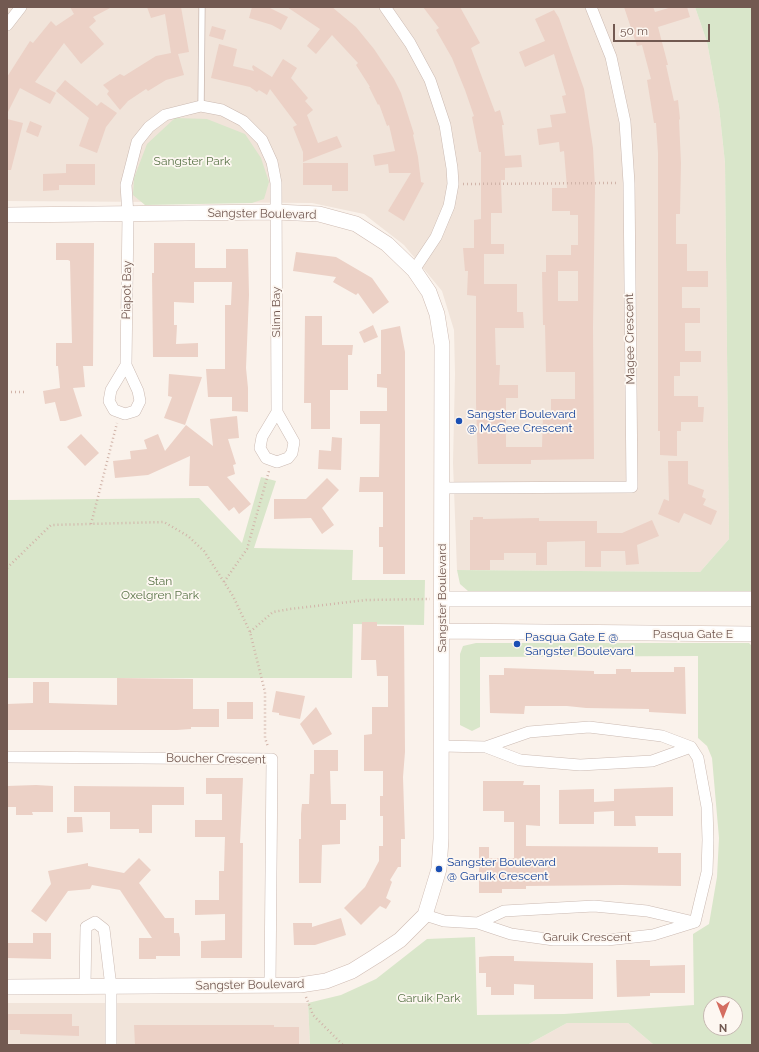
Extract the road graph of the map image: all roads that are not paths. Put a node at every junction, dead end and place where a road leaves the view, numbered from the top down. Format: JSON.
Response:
{"nodes":[{"id":1,"x":21,"y":7,"type":"edge"},
{"id":2,"x":202,"y":7,"type":"edge"},
{"id":3,"x":385,"y":7,"type":"edge"},
{"id":4,"x":591,"y":7,"type":"edge"},
{"id":5,"x":7,"y":25,"type":"edge"},
{"id":6,"x":201,"y":106,"type":"junction"},
{"id":7,"x":276,"y":212,"type":"junction"},
{"id":8,"x":7,"y":215,"type":"edge"},
{"id":9,"x":128,"y":215,"type":"junction"},
{"id":10,"x":414,"y":270,"type":"junction"},
{"id":11,"x":126,"y":365,"type":"junction"},
{"id":12,"x":277,"y":412,"type":"junction"},
{"id":13,"x":442,"y":488,"type":"junction"},
{"id":14,"x":442,"y":599,"type":"junction"},
{"id":15,"x":752,"y":599,"type":"edge"},
{"id":16,"x":442,"y":631,"type":"junction"},
{"id":17,"x":752,"y":634,"type":"edge"},
{"id":18,"x":442,"y":746,"type":"junction"},
{"id":19,"x":486,"y":747,"type":"junction"},
{"id":20,"x":691,"y":747,"type":"junction"},
{"id":21,"x":7,"y":758,"type":"edge"},
{"id":22,"x":424,"y":916,"type":"junction"},
{"id":23,"x":695,"y":922,"type":"junction"},
{"id":24,"x":478,"y":923,"type":"junction"},
{"id":25,"x":270,"y":985,"type":"junction"},
{"id":26,"x":85,"y":986,"type":"junction"},
{"id":27,"x":7,"y":987,"type":"edge"},
{"id":28,"x":111,"y":987,"type":"junction"},
{"id":29,"x":111,"y":1045,"type":"edge"}],
"edges":[{"from":1,"to":5,"type":"street"},
{"from":2,"to":6,"type":"lane"},
{"from":3,"to":10,"type":"street"},
{"from":4,"to":13,"type":"street","name":"Magee Crescent"},
{"from":6,"to":7,"type":"street","name":"Slinn Bay"},
{"from":6,"to":9,"type":"street","name":"Piapot Bay"},
{"from":7,"to":9,"type":"street","name":"Sangster Boulevard"},
{"from":7,"to":10,"type":"street","name":"Sangster Boulevard"},
{"from":7,"to":12,"type":"street","name":"Slinn Bay"},
{"from":8,"to":9,"type":"street","name":"Sangster Boulevard"},
{"from":9,"to":11,"type":"street","name":"Piapot Bay"},
{"from":10,"to":13,"type":"street","name":"Sangster Boulevard"},
{"from":11,"to":11,"type":"street","name":"Piapot Bay"},
{"from":12,"to":12,"type":"street","name":"Slinn Bay"},
{"from":13,"to":14,"type":"street","name":"Sangster Boulevard"},
{"from":14,"to":15,"type":"street"},
{"from":14,"to":16,"type":"street","name":"Sangster Boulevard"},
{"from":16,"to":17,"type":"street","name":"Pasqua Gate E"},
{"from":16,"to":18,"type":"street","name":"Sangster Boulevard"},
{"from":18,"to":19,"type":"street"},
{"from":18,"to":22,"type":"street","name":"Sangster Boulevard"},
{"from":19,"to":20,"type":"street"},
{"from":19,"to":20,"type":"street"},
{"from":20,"to":23,"type":"street"},
{"from":21,"to":25,"type":"street","name":"Boucher Crescent"},
{"from":22,"to":24,"type":"street","name":"Garuik Crescent"},
{"from":22,"to":25,"type":"street","name":"Sangster Boulevard"},
{"from":23,"to":24,"type":"street","name":"Garuik Crescent"},
{"from":23,"to":24,"type":"street","name":"Garuik Crescent"},
{"from":25,"to":28,"type":"street","name":"Sangster Boulevard"},
{"from":26,"to":27,"type":"street","name":"Sangster Boulevard"},
{"from":26,"to":28,"type":"street","name":"Sangster Boulevard"},
{"from":26,"to":28,"type":"street"},
{"from":28,"to":29,"type":"street"}]}
